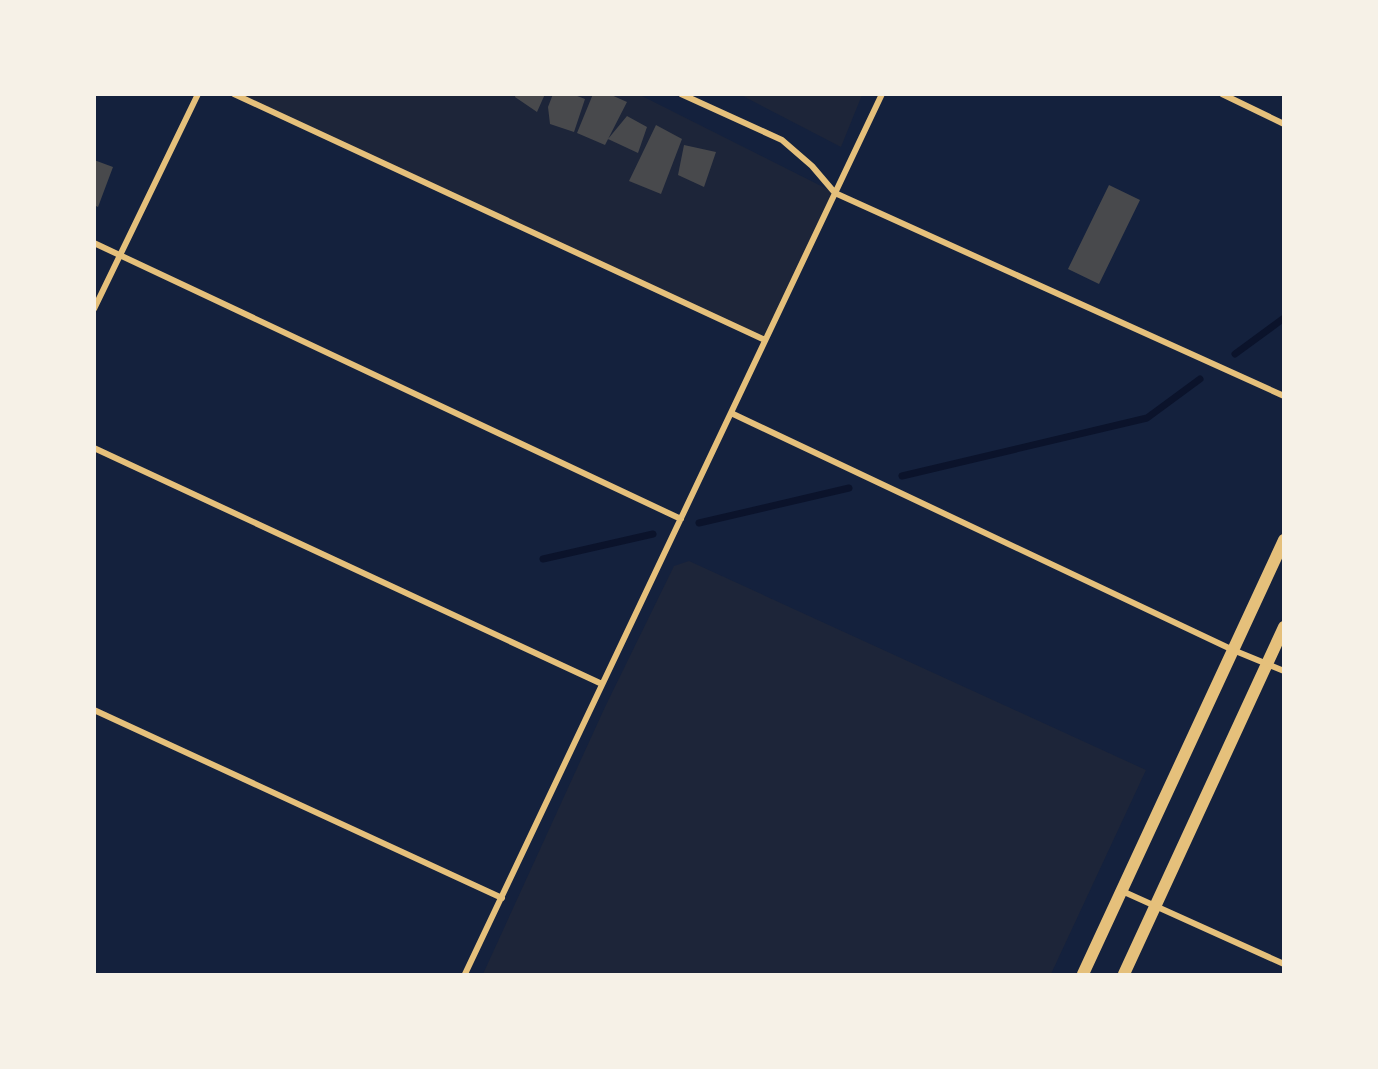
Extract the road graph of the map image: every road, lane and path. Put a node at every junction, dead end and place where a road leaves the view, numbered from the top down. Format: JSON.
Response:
{"nodes":[{"id":1,"x":198,"y":94,"type":"edge"},
{"id":2,"x":234,"y":94,"type":"edge"},
{"id":3,"x":681,"y":94,"type":"edge"},
{"id":4,"x":882,"y":94,"type":"edge"},
{"id":5,"x":1222,"y":94,"type":"edge"},
{"id":6,"x":1284,"y":124,"type":"edge"},
{"id":7,"x":835,"y":194,"type":"junction"},
{"id":8,"x":94,"y":243,"type":"edge"},
{"id":9,"x":119,"y":254,"type":"junction"},
{"id":10,"x":94,"y":309,"type":"edge"},
{"id":11,"x":765,"y":340,"type":"junction"},
{"id":12,"x":1284,"y":396,"type":"edge"},
{"id":13,"x":731,"y":413,"type":"junction"},
{"id":14,"x":94,"y":448,"type":"edge"},
{"id":15,"x":681,"y":519,"type":"junction"},
{"id":16,"x":1284,"y":540,"type":"edge"},
{"id":17,"x":1284,"y":627,"type":"edge"},
{"id":18,"x":1233,"y":650,"type":"junction"},
{"id":19,"x":1267,"y":664,"type":"junction"},
{"id":20,"x":1284,"y":671,"type":"edge"},
{"id":21,"x":603,"y":684,"type":"junction"},
{"id":22,"x":94,"y":710,"type":"edge"},
{"id":23,"x":1122,"y":891,"type":"junction"},
{"id":24,"x":502,"y":898,"type":"junction"},
{"id":25,"x":1155,"y":906,"type":"junction"},
{"id":26,"x":1284,"y":964,"type":"edge"},
{"id":27,"x":465,"y":975,"type":"edge"},
{"id":28,"x":1083,"y":975,"type":"edge"},
{"id":29,"x":1124,"y":975,"type":"edge"}],
"edges":[{"from":1,"to":9,"type":"street"},
{"from":2,"to":11,"type":"street"},
{"from":3,"to":7,"type":"street"},
{"from":4,"to":7,"type":"street"},
{"from":5,"to":6,"type":"street"},
{"from":7,"to":11,"type":"street"},
{"from":7,"to":12,"type":"street"},
{"from":8,"to":9,"type":"street"},
{"from":9,"to":10,"type":"street"},
{"from":9,"to":15,"type":"street"},
{"from":11,"to":13,"type":"street"},
{"from":13,"to":15,"type":"street"},
{"from":13,"to":18,"type":"street"},
{"from":14,"to":21,"type":"street"},
{"from":15,"to":21,"type":"street"},
{"from":16,"to":18,"type":"main road"},
{"from":17,"to":19,"type":"main road"},
{"from":18,"to":19,"type":"street"},
{"from":18,"to":23,"type":"main road"},
{"from":19,"to":20,"type":"street"},
{"from":19,"to":25,"type":"main road"},
{"from":21,"to":24,"type":"street"},
{"from":22,"to":24,"type":"street"},
{"from":23,"to":25,"type":"street"},
{"from":23,"to":28,"type":"main road"},
{"from":24,"to":27,"type":"street"},
{"from":25,"to":26,"type":"street"},
{"from":25,"to":29,"type":"main road"}]}
